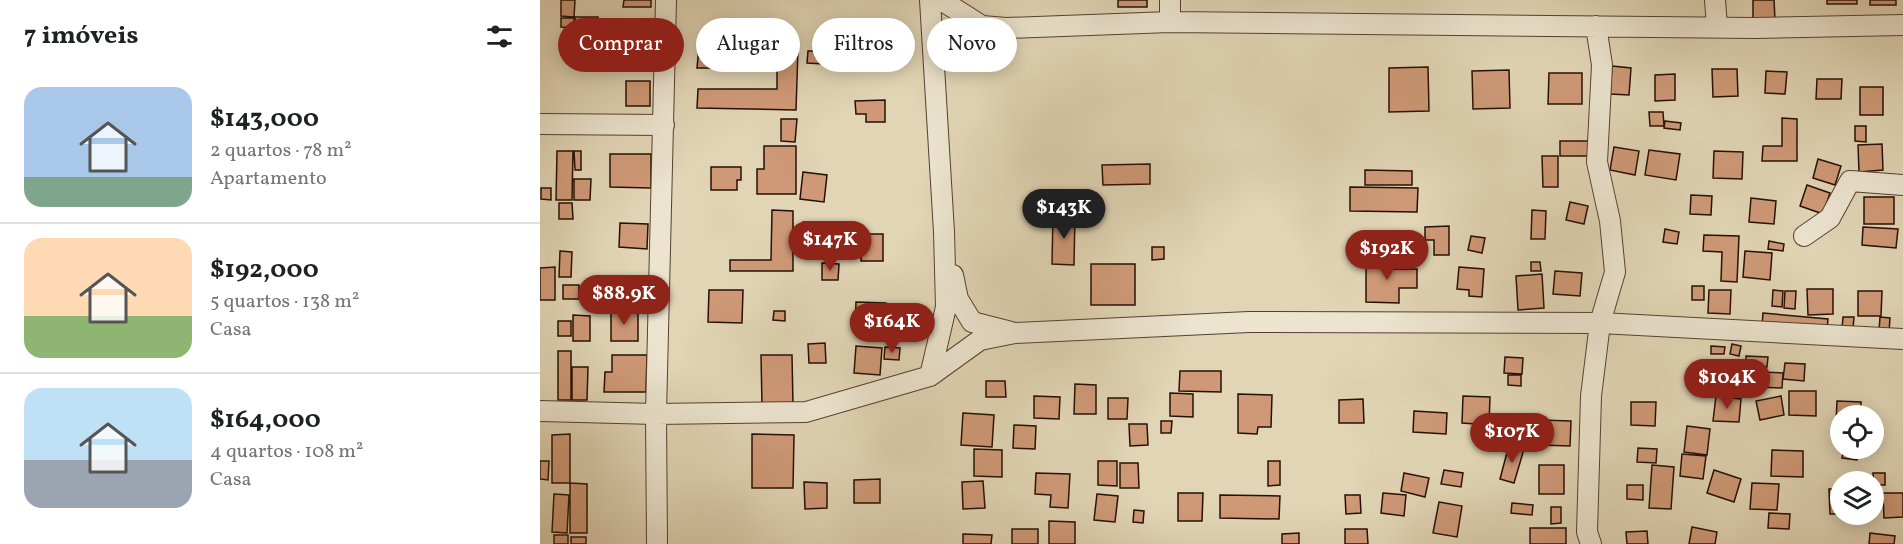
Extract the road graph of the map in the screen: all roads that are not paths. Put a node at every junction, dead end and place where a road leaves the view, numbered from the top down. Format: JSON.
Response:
{"nodes":[{"id":1,"x":666,"y":0,"type":"edge"},
{"id":2,"x":930,"y":0,"type":"edge"},
{"id":3,"x":941,"y":0,"type":"edge"},
{"id":4,"x":1170,"y":0,"type":"edge"},
{"id":5,"x":1715,"y":0,"type":"edge"},
{"id":6,"x":1170,"y":22,"type":"junction"},
{"id":7,"x":1903,"y":25,"type":"edge"},
{"id":8,"x":1596,"y":26,"type":"junction"},
{"id":9,"x":1717,"y":27,"type":"junction"},
{"id":10,"x":540,"y":124,"type":"edge"},
{"id":11,"x":664,"y":125,"type":"junction"},
{"id":12,"x":1903,"y":185,"type":"edge"},
{"id":13,"x":944,"y":232,"type":"junction"},
{"id":14,"x":1804,"y":236,"type":"dead end"},
{"id":15,"x":1600,"y":323,"type":"junction"},
{"id":16,"x":1015,"y":333,"type":"junction"},
{"id":17,"x":1903,"y":339,"type":"edge"},
{"id":18,"x":930,"y":376,"type":"junction"},
{"id":19,"x":540,"y":411,"type":"edge"},
{"id":20,"x":656,"y":414,"type":"junction"},
{"id":21,"x":657,"y":544,"type":"edge"},
{"id":22,"x":1591,"y":544,"type":"edge"}],
"edges":[{"from":1,"to":11,"type":"street"},
{"from":2,"to":13,"type":"street"},
{"from":3,"to":6,"type":"street"},
{"from":4,"to":6,"type":"street"},
{"from":5,"to":9,"type":"street"},
{"from":6,"to":8,"type":"street"},
{"from":7,"to":9,"type":"street"},
{"from":8,"to":9,"type":"street"},
{"from":8,"to":15,"type":"street"},
{"from":10,"to":11,"type":"street"},
{"from":11,"to":20,"type":"street"},
{"from":12,"to":14,"type":"street"},
{"from":13,"to":16,"type":"street"},
{"from":13,"to":18,"type":"street"},
{"from":15,"to":16,"type":"street"},
{"from":15,"to":17,"type":"street"},
{"from":15,"to":22,"type":"street"},
{"from":16,"to":18,"type":"street"},
{"from":18,"to":20,"type":"street"},
{"from":19,"to":20,"type":"street"},
{"from":20,"to":21,"type":"street"}]}
